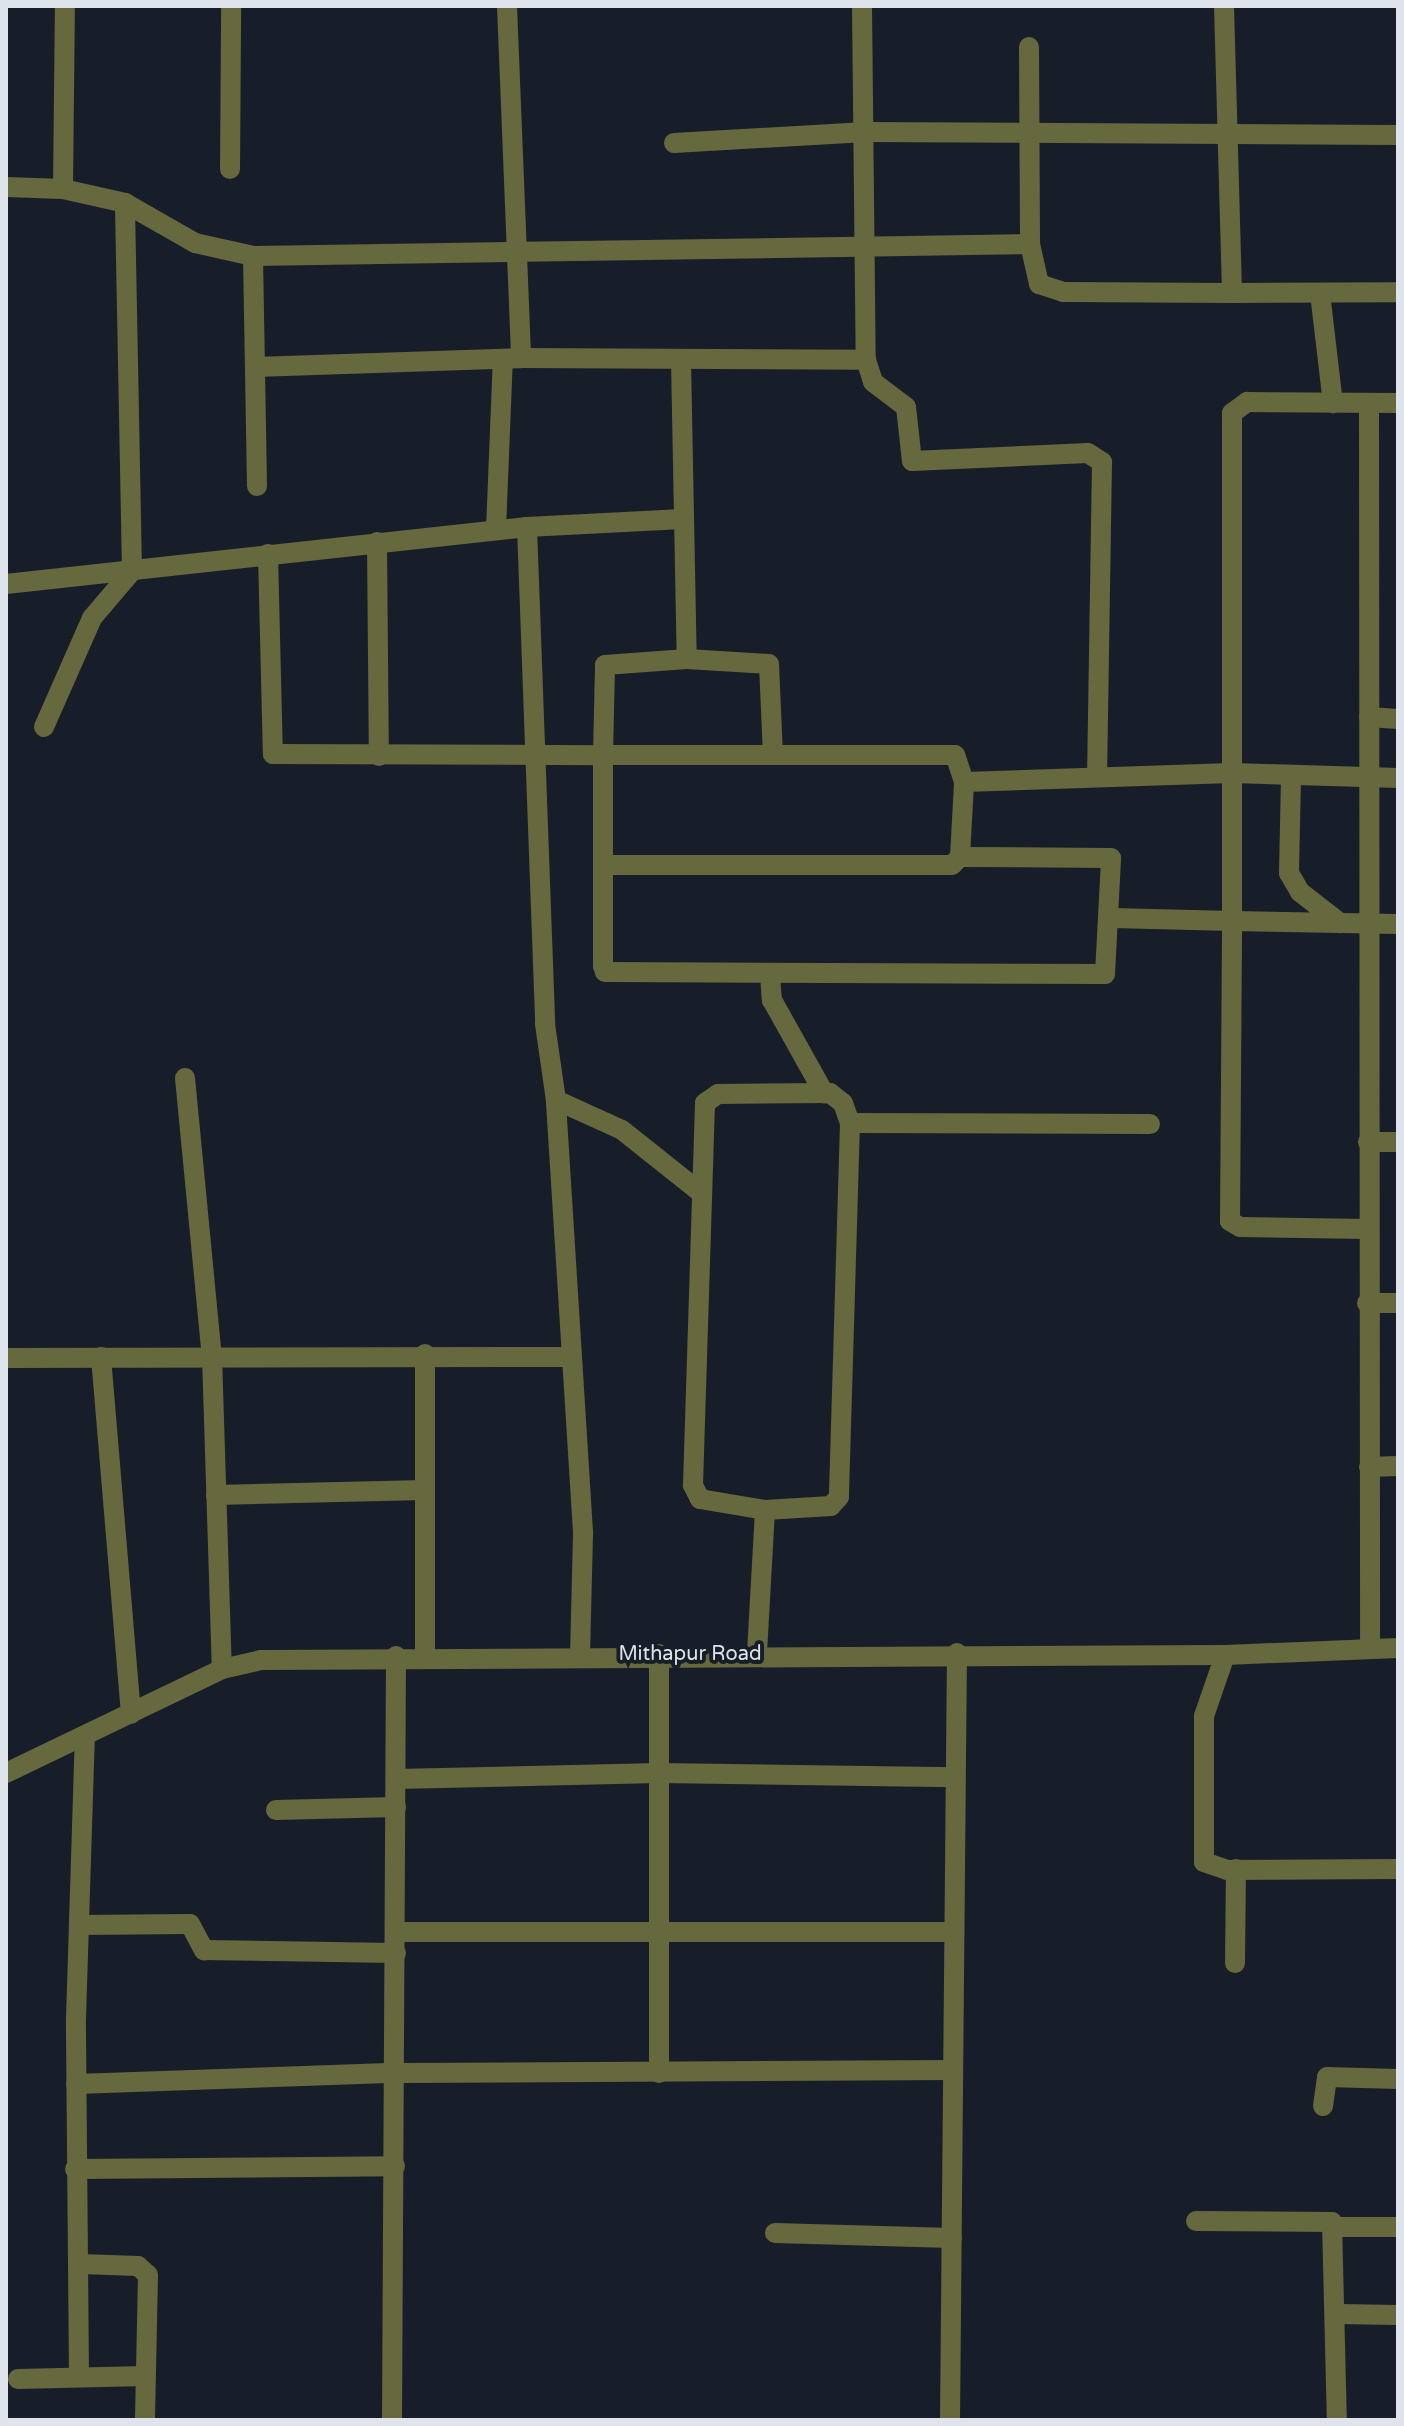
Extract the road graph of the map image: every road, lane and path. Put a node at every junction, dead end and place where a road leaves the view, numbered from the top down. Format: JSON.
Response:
{"nodes":[{"id":1,"x":65,"y":6,"type":"edge"},
{"id":2,"x":231,"y":6,"type":"edge"},
{"id":3,"x":507,"y":6,"type":"edge"},
{"id":4,"x":862,"y":6,"type":"edge"},
{"id":5,"x":1224,"y":6,"type":"edge"},
{"id":6,"x":1029,"y":47,"type":"dead end"},
{"id":7,"x":862,"y":132,"type":"junction"},
{"id":8,"x":1030,"y":132,"type":"junction"},
{"id":9,"x":1228,"y":132,"type":"junction"},
{"id":10,"x":1398,"y":135,"type":"edge"},
{"id":11,"x":674,"y":143,"type":"dead end"},
{"id":12,"x":230,"y":169,"type":"dead end"},
{"id":13,"x":6,"y":187,"type":"edge"},
{"id":14,"x":63,"y":189,"type":"junction"},
{"id":15,"x":125,"y":203,"type":"junction"},
{"id":16,"x":1030,"y":244,"type":"junction"},
{"id":17,"x":865,"y":251,"type":"junction"},
{"id":18,"x":253,"y":256,"type":"junction"},
{"id":19,"x":517,"y":257,"type":"junction"},
{"id":20,"x":1398,"y":292,"type":"edge"},
{"id":21,"x":1232,"y":293,"type":"junction"},
{"id":22,"x":1320,"y":293,"type":"junction"},
{"id":23,"x":512,"y":359,"type":"junction"},
{"id":24,"x":681,"y":360,"type":"junction"},
{"id":25,"x":866,"y":360,"type":"junction"},
{"id":26,"x":255,"y":367,"type":"junction"},
{"id":27,"x":1333,"y":403,"type":"junction"},
{"id":28,"x":1369,"y":403,"type":"junction"},
{"id":29,"x":1398,"y":403,"type":"edge"},
{"id":30,"x":257,"y":486,"type":"dead end"},
{"id":31,"x":683,"y":519,"type":"junction"},
{"id":32,"x":527,"y":527,"type":"junction"},
{"id":33,"x":496,"y":530,"type":"junction"},
{"id":34,"x":377,"y":542,"type":"junction"},
{"id":35,"x":268,"y":554,"type":"junction"},
{"id":36,"x":132,"y":571,"type":"junction"},
{"id":37,"x":6,"y":584,"type":"edge"},
{"id":38,"x":687,"y":659,"type":"junction"},
{"id":39,"x":1369,"y":717,"type":"junction"},
{"id":40,"x":1398,"y":719,"type":"edge"},
{"id":41,"x":44,"y":727,"type":"dead end"},
{"id":42,"x":603,"y":755,"type":"junction"},
{"id":43,"x":773,"y":755,"type":"junction"},
{"id":44,"x":379,"y":756,"type":"junction"},
{"id":45,"x":538,"y":756,"type":"junction"},
{"id":46,"x":1232,"y":773,"type":"junction"},
{"id":47,"x":1097,"y":774,"type":"junction"},
{"id":48,"x":1291,"y":777,"type":"junction"},
{"id":49,"x":1398,"y":778,"type":"edge"},
{"id":50,"x":1369,"y":779,"type":"junction"},
{"id":51,"x":964,"y":782,"type":"junction"},
{"id":52,"x":960,"y":857,"type":"junction"},
{"id":53,"x":603,"y":865,"type":"junction"},
{"id":54,"x":1112,"y":918,"type":"junction"},
{"id":55,"x":1232,"y":921,"type":"junction"},
{"id":56,"x":1340,"y":923,"type":"junction"},
{"id":57,"x":1369,"y":924,"type":"junction"},
{"id":58,"x":1398,"y":924,"type":"edge"},
{"id":59,"x":770,"y":974,"type":"junction"},
{"id":60,"x":185,"y":1078,"type":"dead end"},
{"id":61,"x":824,"y":1093,"type":"junction"},
{"id":62,"x":556,"y":1100,"type":"junction"},
{"id":63,"x":850,"y":1123,"type":"junction"},
{"id":64,"x":1150,"y":1124,"type":"dead end"},
{"id":65,"x":1368,"y":1142,"type":"junction"},
{"id":66,"x":1398,"y":1142,"type":"edge"},
{"id":67,"x":700,"y":1192,"type":"junction"},
{"id":68,"x":1367,"y":1229,"type":"junction"},
{"id":69,"x":1367,"y":1303,"type":"junction"},
{"id":70,"x":1398,"y":1303,"type":"edge"},
{"id":71,"x":425,"y":1354,"type":"junction"},
{"id":72,"x":212,"y":1356,"type":"junction"},
{"id":73,"x":101,"y":1357,"type":"junction"},
{"id":74,"x":572,"y":1357,"type":"junction"},
{"id":75,"x":6,"y":1358,"type":"edge"},
{"id":76,"x":1398,"y":1466,"type":"edge"},
{"id":77,"x":1369,"y":1467,"type":"junction"},
{"id":78,"x":424,"y":1490,"type":"junction"},
{"id":79,"x":216,"y":1495,"type":"junction"},
{"id":80,"x":765,"y":1510,"type":"junction"},
{"id":81,"x":1370,"y":1647,"type":"junction"},
{"id":82,"x":1398,"y":1648,"type":"edge"},
{"id":83,"x":757,"y":1653,"type":"junction"},
{"id":84,"x":957,"y":1653,"type":"junction"},
{"id":85,"x":659,"y":1654,"type":"junction"},
{"id":86,"x":580,"y":1655,"type":"junction"},
{"id":87,"x":1225,"y":1655,"type":"junction"},
{"id":88,"x":396,"y":1656,"type":"junction"},
{"id":89,"x":425,"y":1656,"type":"junction"},
{"id":90,"x":222,"y":1669,"type":"junction"},
{"id":91,"x":131,"y":1714,"type":"junction"},
{"id":92,"x":85,"y":1736,"type":"junction"},
{"id":93,"x":6,"y":1773,"type":"edge"},
{"id":94,"x":659,"y":1773,"type":"junction"},
{"id":95,"x":955,"y":1777,"type":"junction"},
{"id":96,"x":396,"y":1779,"type":"junction"},
{"id":97,"x":396,"y":1807,"type":"junction"},
{"id":98,"x":276,"y":1810,"type":"dead end"},
{"id":99,"x":1236,"y":1869,"type":"junction"},
{"id":100,"x":1398,"y":1869,"type":"edge"},
{"id":101,"x":79,"y":1925,"type":"junction"},
{"id":102,"x":659,"y":1929,"type":"junction"},
{"id":103,"x":396,"y":1932,"type":"junction"},
{"id":104,"x":954,"y":1932,"type":"junction"},
{"id":105,"x":396,"y":1953,"type":"junction"},
{"id":106,"x":1235,"y":1963,"type":"dead end"},
{"id":107,"x":952,"y":2070,"type":"junction"},
{"id":108,"x":395,"y":2073,"type":"junction"},
{"id":109,"x":659,"y":2073,"type":"junction"},
{"id":110,"x":1398,"y":2079,"type":"edge"},
{"id":111,"x":76,"y":2084,"type":"junction"},
{"id":112,"x":1323,"y":2106,"type":"dead end"},
{"id":113,"x":395,"y":2166,"type":"junction"},
{"id":114,"x":75,"y":2169,"type":"junction"},
{"id":115,"x":1196,"y":2221,"type":"dead end"},
{"id":116,"x":1335,"y":2227,"type":"junction"},
{"id":117,"x":1398,"y":2227,"type":"edge"},
{"id":118,"x":775,"y":2233,"type":"dead end"},
{"id":119,"x":952,"y":2238,"type":"junction"},
{"id":120,"x":81,"y":2264,"type":"junction"},
{"id":121,"x":1338,"y":2314,"type":"junction"},
{"id":122,"x":1398,"y":2315,"type":"edge"},
{"id":123,"x":145,"y":2376,"type":"junction"},
{"id":124,"x":79,"y":2377,"type":"junction"},
{"id":125,"x":18,"y":2379,"type":"dead end"},
{"id":126,"x":145,"y":2420,"type":"edge"},
{"id":127,"x":392,"y":2420,"type":"edge"},
{"id":128,"x":950,"y":2420,"type":"edge"},
{"id":129,"x":1337,"y":2420,"type":"edge"}],
"edges":[{"from":1,"to":14,"type":"street"},
{"from":2,"to":12,"type":"street"},
{"from":3,"to":19,"type":"street"},
{"from":4,"to":7,"type":"street"},
{"from":5,"to":9,"type":"street"},
{"from":6,"to":8,"type":"street"},
{"from":7,"to":8,"type":"street"},
{"from":7,"to":11,"type":"street"},
{"from":7,"to":17,"type":"street"},
{"from":8,"to":9,"type":"street"},
{"from":8,"to":16,"type":"street"},
{"from":9,"to":10,"type":"street"},
{"from":9,"to":21,"type":"street"},
{"from":13,"to":14,"type":"street"},
{"from":14,"to":15,"type":"street"},
{"from":15,"to":18,"type":"street"},
{"from":15,"to":36,"type":"street"},
{"from":16,"to":17,"type":"street"},
{"from":16,"to":21,"type":"street"},
{"from":17,"to":19,"type":"street"},
{"from":17,"to":25,"type":"street"},
{"from":18,"to":19,"type":"street"},
{"from":18,"to":26,"type":"street"},
{"from":19,"to":23,"type":"street"},
{"from":20,"to":22,"type":"street"},
{"from":21,"to":22,"type":"street"},
{"from":22,"to":27,"type":"street"},
{"from":23,"to":24,"type":"street"},
{"from":23,"to":26,"type":"street"},
{"from":23,"to":33,"type":"street"},
{"from":24,"to":25,"type":"street"},
{"from":24,"to":31,"type":"street"},
{"from":25,"to":47,"type":"street"},
{"from":26,"to":30,"type":"street"},
{"from":27,"to":28,"type":"street"},
{"from":27,"to":46,"type":"street"},
{"from":28,"to":29,"type":"street"},
{"from":28,"to":39,"type":"street"},
{"from":31,"to":32,"type":"street"},
{"from":31,"to":38,"type":"street"},
{"from":32,"to":33,"type":"street"},
{"from":32,"to":45,"type":"street"},
{"from":33,"to":34,"type":"street"},
{"from":34,"to":35,"type":"street"},
{"from":34,"to":44,"type":"street"},
{"from":35,"to":36,"type":"street"},
{"from":35,"to":44,"type":"street"},
{"from":36,"to":37,"type":"street"},
{"from":36,"to":41,"type":"street"},
{"from":38,"to":42,"type":"street"},
{"from":38,"to":43,"type":"street"},
{"from":39,"to":40,"type":"street"},
{"from":39,"to":50,"type":"street"},
{"from":42,"to":43,"type":"street"},
{"from":42,"to":45,"type":"street"},
{"from":42,"to":53,"type":"street"},
{"from":43,"to":51,"type":"street"},
{"from":44,"to":45,"type":"street"},
{"from":45,"to":62,"type":"street"},
{"from":46,"to":47,"type":"street"},
{"from":46,"to":48,"type":"street"},
{"from":46,"to":55,"type":"street"},
{"from":47,"to":51,"type":"street"},
{"from":48,"to":50,"type":"street"},
{"from":48,"to":56,"type":"street"},
{"from":49,"to":50,"type":"street"},
{"from":50,"to":57,"type":"street"},
{"from":51,"to":52,"type":"street"},
{"from":52,"to":53,"type":"street"},
{"from":52,"to":54,"type":"street"},
{"from":53,"to":59,"type":"street"},
{"from":54,"to":55,"type":"street"},
{"from":54,"to":59,"type":"street"},
{"from":55,"to":56,"type":"street"},
{"from":55,"to":68,"type":"street"},
{"from":56,"to":57,"type":"street"},
{"from":57,"to":58,"type":"street"},
{"from":57,"to":65,"type":"street"},
{"from":59,"to":61,"type":"street"},
{"from":60,"to":72,"type":"street"},
{"from":61,"to":63,"type":"street"},
{"from":61,"to":67,"type":"street"},
{"from":62,"to":67,"type":"street"},
{"from":62,"to":74,"type":"street"},
{"from":63,"to":64,"type":"street"},
{"from":63,"to":80,"type":"street"},
{"from":65,"to":66,"type":"street"},
{"from":65,"to":68,"type":"street"},
{"from":67,"to":80,"type":"street"},
{"from":68,"to":69,"type":"street"},
{"from":69,"to":70,"type":"street"},
{"from":69,"to":77,"type":"street"},
{"from":71,"to":72,"type":"street"},
{"from":71,"to":74,"type":"street"},
{"from":71,"to":78,"type":"street"},
{"from":72,"to":73,"type":"street"},
{"from":72,"to":79,"type":"street"},
{"from":73,"to":75,"type":"street"},
{"from":73,"to":91,"type":"street"},
{"from":74,"to":86,"type":"street"},
{"from":76,"to":77,"type":"street"},
{"from":77,"to":81,"type":"street"},
{"from":78,"to":79,"type":"street"},
{"from":78,"to":89,"type":"street"},
{"from":79,"to":90,"type":"street"},
{"from":80,"to":83,"type":"street"},
{"from":81,"to":82,"type":"street","name":"Mithapur Road"},
{"from":81,"to":87,"type":"street","name":"Mithapur Road"},
{"from":83,"to":84,"type":"street","name":"Mithapur Road"},
{"from":83,"to":85,"type":"street","name":"Mithapur Road"},
{"from":84,"to":87,"type":"street","name":"Mithapur Road"},
{"from":84,"to":95,"type":"street"},
{"from":85,"to":86,"type":"street","name":"Mithapur Road"},
{"from":85,"to":94,"type":"street"},
{"from":86,"to":89,"type":"street","name":"Mithapur Road"},
{"from":87,"to":99,"type":"street"},
{"from":88,"to":89,"type":"street","name":"Mithapur Road"},
{"from":88,"to":90,"type":"street","name":"Mithapur Road"},
{"from":88,"to":96,"type":"street"},
{"from":90,"to":91,"type":"street","name":"Mithapur Road"},
{"from":91,"to":92,"type":"street","name":"Mithapur Road"},
{"from":92,"to":93,"type":"street","name":"Mithapur Road"},
{"from":92,"to":101,"type":"street"},
{"from":94,"to":95,"type":"street"},
{"from":94,"to":96,"type":"street"},
{"from":94,"to":102,"type":"street"},
{"from":95,"to":104,"type":"street"},
{"from":96,"to":97,"type":"street"},
{"from":97,"to":98,"type":"street"},
{"from":97,"to":103,"type":"street"},
{"from":99,"to":100,"type":"street"},
{"from":99,"to":106,"type":"street"},
{"from":101,"to":105,"type":"street"},
{"from":101,"to":111,"type":"street"},
{"from":102,"to":103,"type":"street"},
{"from":102,"to":104,"type":"street"},
{"from":102,"to":109,"type":"street"},
{"from":103,"to":105,"type":"street"},
{"from":104,"to":107,"type":"street"},
{"from":105,"to":108,"type":"street"},
{"from":107,"to":109,"type":"street"},
{"from":107,"to":119,"type":"street"},
{"from":108,"to":109,"type":"street"},
{"from":108,"to":111,"type":"street"},
{"from":108,"to":113,"type":"street"},
{"from":110,"to":112,"type":"street"},
{"from":111,"to":114,"type":"street"},
{"from":113,"to":114,"type":"street"},
{"from":113,"to":127,"type":"street"},
{"from":114,"to":120,"type":"street"},
{"from":115,"to":116,"type":"street"},
{"from":116,"to":117,"type":"street"},
{"from":116,"to":121,"type":"street"},
{"from":118,"to":119,"type":"street"},
{"from":119,"to":128,"type":"street"},
{"from":120,"to":123,"type":"street"},
{"from":120,"to":124,"type":"street"},
{"from":121,"to":122,"type":"street"},
{"from":121,"to":129,"type":"street"},
{"from":123,"to":124,"type":"street"},
{"from":123,"to":126,"type":"street"},
{"from":124,"to":125,"type":"street"}]}
